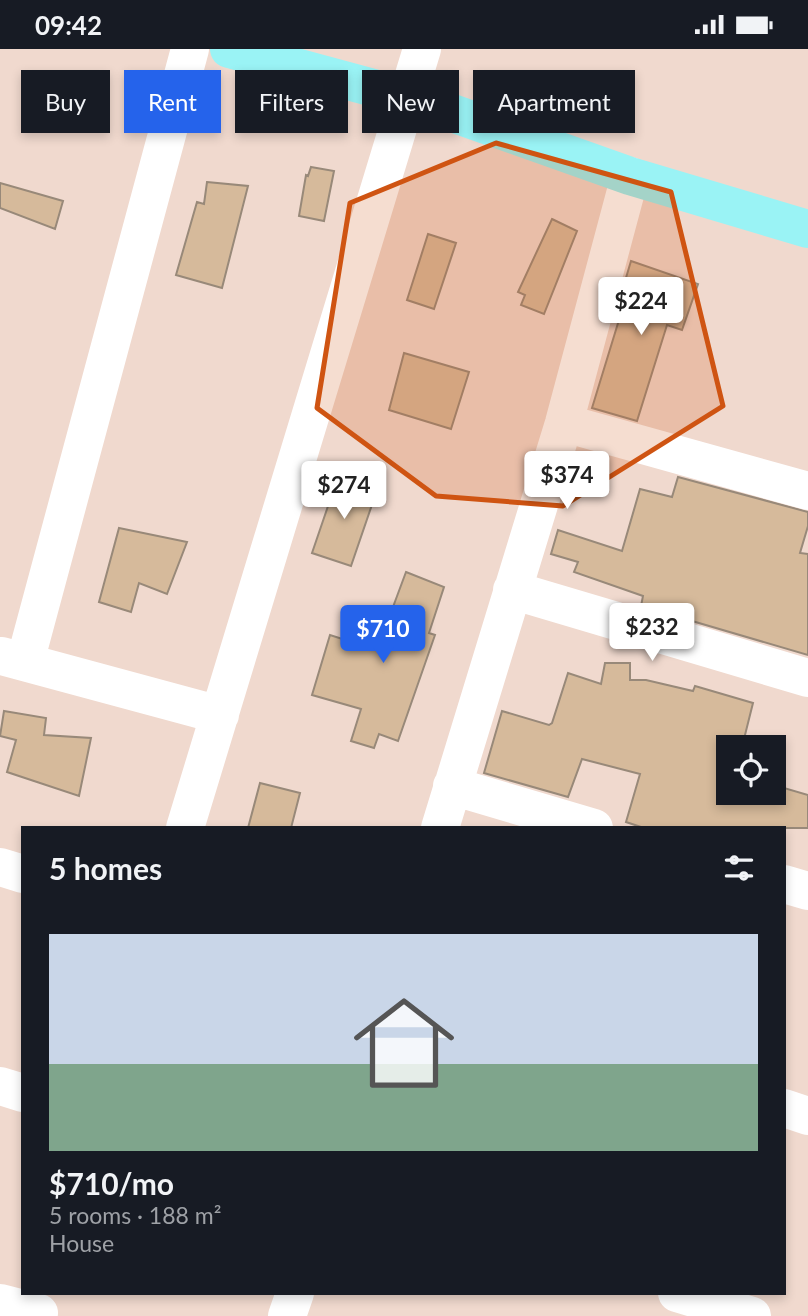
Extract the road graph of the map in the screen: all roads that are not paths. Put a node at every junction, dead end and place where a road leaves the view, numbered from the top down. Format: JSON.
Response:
{"nodes":[{"id":1,"x":190,"y":49,"type":"edge"},
{"id":2,"x":229,"y":49,"type":"edge"},
{"id":3,"x":422,"y":49,"type":"edge"},
{"id":4,"x":415,"y":70,"type":"edge"},
{"id":5,"x":362,"y":85,"type":"edge"},
{"id":6,"x":459,"y":115,"type":"edge"},
{"id":7,"x":396,"y":133,"type":"edge"},
{"id":8,"x":630,"y":176,"type":"junction"},
{"id":9,"x":808,"y":229,"type":"edge"},
{"id":10,"x":564,"y":423,"type":"junction"},
{"id":11,"x":808,"y":491,"type":"edge"},
{"id":12,"x":512,"y":590,"type":"junction"},
{"id":13,"x":12,"y":659,"type":"edge"},
{"id":14,"x":808,"y":678,"type":"edge"},
{"id":15,"x":220,"y":715,"type":"junction"},
{"id":16,"x":452,"y":786,"type":"junction"},
{"id":17,"x":186,"y":826,"type":"edge"},
{"id":18,"x":441,"y":826,"type":"edge"},
{"id":19,"x":587,"y":826,"type":"edge"},
{"id":20,"x":0,"y":867,"type":"edge"},
{"id":21,"x":21,"y":873,"type":"edge"},
{"id":22,"x":786,"y":885,"type":"edge"},
{"id":23,"x":808,"y":891,"type":"edge"},
{"id":24,"x":0,"y":1086,"type":"edge"},
{"id":25,"x":21,"y":1092,"type":"edge"},
{"id":26,"x":786,"y":1109,"type":"edge"},
{"id":27,"x":808,"y":1116,"type":"edge"},
{"id":28,"x":294,"y":1295,"type":"edge"},
{"id":29,"x":684,"y":1295,"type":"edge"},
{"id":30,"x":0,"y":1303,"type":"edge"},
{"id":31,"x":41,"y":1308,"type":"edge"},
{"id":32,"x":287,"y":1316,"type":"edge"},
{"id":33,"x":752,"y":1316,"type":"edge"}],
"edges":[{"from":1,"to":13,"type":"street"},
{"from":2,"to":5,"type":"main road"},
{"from":3,"to":4,"type":"street"},
{"from":6,"to":8,"type":"main road"},
{"from":7,"to":15,"type":"street"},
{"from":8,"to":9,"type":"main road"},
{"from":8,"to":10,"type":"street"},
{"from":10,"to":11,"type":"street"},
{"from":10,"to":12,"type":"street"},
{"from":12,"to":14,"type":"street"},
{"from":12,"to":16,"type":"street"},
{"from":13,"to":15,"type":"street"},
{"from":15,"to":17,"type":"street"},
{"from":16,"to":18,"type":"street"},
{"from":16,"to":19,"type":"street"},
{"from":20,"to":21,"type":"street"},
{"from":22,"to":23,"type":"street"},
{"from":24,"to":25,"type":"street"},
{"from":26,"to":27,"type":"street"},
{"from":28,"to":32,"type":"street"},
{"from":29,"to":33,"type":"street"},
{"from":30,"to":31,"type":"street"}]}
